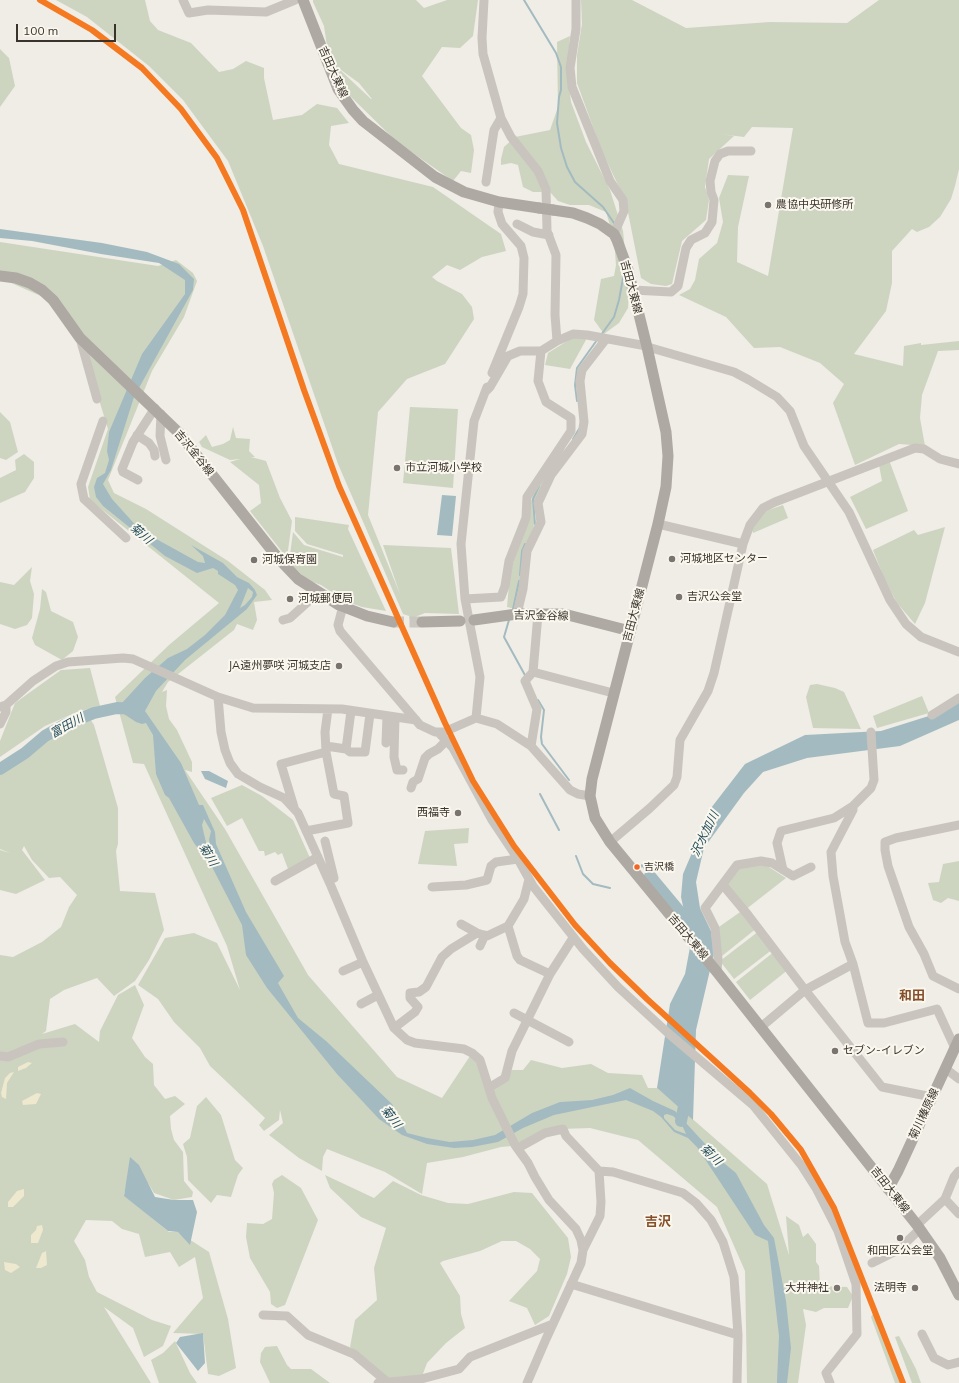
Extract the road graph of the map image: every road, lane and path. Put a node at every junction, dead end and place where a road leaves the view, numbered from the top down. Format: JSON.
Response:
{"nodes":[{"id":1,"x":182,"y":0,"type":"edge"},
{"id":2,"x":295,"y":0,"type":"edge"},
{"id":3,"x":303,"y":0,"type":"edge"},
{"id":4,"x":484,"y":0,"type":"edge"},
{"id":5,"x":576,"y":0,"type":"edge"},
{"id":6,"x":501,"y":118,"type":"junction"},
{"id":7,"x":750,"y":151,"type":"dead end"},
{"id":8,"x":486,"y":182,"type":"dead end"},
{"id":9,"x":499,"y":202,"type":"junction"},
{"id":10,"x":517,"y":224,"type":"dead end"},
{"id":11,"x":614,"y":234,"type":"junction"},
{"id":12,"x":549,"y":235,"type":"junction"},
{"id":13,"x":0,"y":276,"type":"edge"},
{"id":14,"x":633,"y":290,"type":"junction"},
{"id":15,"x":80,"y":338,"type":"junction"},
{"id":16,"x":601,"y":338,"type":"junction"},
{"id":17,"x":557,"y":341,"type":"junction"},
{"id":18,"x":647,"y":347,"type":"junction"},
{"id":19,"x":541,"y":351,"type":"junction"},
{"id":20,"x":484,"y":392,"type":"junction"},
{"id":21,"x":97,"y":399,"type":"dead end"},
{"id":22,"x":155,"y":410,"type":"junction"},
{"id":23,"x":103,"y":421,"type":"dead end"},
{"id":24,"x":137,"y":435,"type":"junction"},
{"id":25,"x":155,"y":456,"type":"dead end"},
{"id":26,"x":166,"y":460,"type":"dead end"},
{"id":27,"x":959,"y":464,"type":"edge"},
{"id":28,"x":138,"y":480,"type":"dead end"},
{"id":29,"x":828,"y":481,"type":"junction"},
{"id":30,"x":658,"y":524,"type":"junction"},
{"id":31,"x":126,"y":538,"type":"dead end"},
{"id":32,"x":743,"y":544,"type":"junction"},
{"id":33,"x":465,"y":599,"type":"junction"},
{"id":34,"x":310,"y":600,"type":"dead end"},
{"id":35,"x":343,"y":606,"type":"junction"},
{"id":36,"x":517,"y":614,"type":"junction"},
{"id":37,"x":538,"y":614,"type":"junction"},
{"id":38,"x":282,"y":620,"type":"dead end"},
{"id":39,"x":474,"y":620,"type":"dead end"},
{"id":40,"x":460,"y":621,"type":"dead end"},
{"id":41,"x":393,"y":622,"type":"tunnel mouth"},
{"id":42,"x":422,"y":622,"type":"tunnel mouth"},
{"id":43,"x":630,"y":631,"type":"junction"},
{"id":44,"x":959,"y":652,"type":"edge"},
{"id":45,"x":529,"y":676,"type":"junction"},
{"id":46,"x":614,"y":693,"type":"junction"},
{"id":47,"x":218,"y":697,"type":"junction"},
{"id":48,"x":959,"y":698,"type":"edge"},
{"id":49,"x":3,"y":706,"type":"edge"},
{"id":50,"x":328,"y":709,"type":"junction"},
{"id":51,"x":351,"y":711,"type":"junction"},
{"id":52,"x":370,"y":714,"type":"junction"},
{"id":53,"x":932,"y":715,"type":"dead end"},
{"id":54,"x":391,"y":717,"type":"junction"},
{"id":55,"x":476,"y":718,"type":"junction"},
{"id":56,"x":416,"y":720,"type":"junction"},
{"id":57,"x":0,"y":724,"type":"edge"},
{"id":58,"x":438,"y":732,"type":"junction"},
{"id":59,"x":871,"y":732,"type":"dead end"},
{"id":60,"x":446,"y":741,"type":"junction"},
{"id":61,"x":386,"y":743,"type":"dead end"},
{"id":62,"x":531,"y":746,"type":"junction"},
{"id":63,"x":326,"y":749,"type":"junction"},
{"id":64,"x":346,"y":749,"type":"junction"},
{"id":65,"x":403,"y":770,"type":"dead end"},
{"id":66,"x":404,"y":782,"type":"dead end"},
{"id":67,"x":590,"y":796,"type":"junction"},
{"id":68,"x":853,"y":806,"type":"junction"},
{"id":69,"x":294,"y":807,"type":"junction"},
{"id":70,"x":959,"y":825,"type":"edge"},
{"id":71,"x":306,"y":831,"type":"junction"},
{"id":72,"x":325,"y":841,"type":"dead end"},
{"id":73,"x":610,"y":842,"type":"junction"},
{"id":74,"x":318,"y":857,"type":"junction"},
{"id":75,"x":518,"y":859,"type":"junction"},
{"id":76,"x":811,"y":867,"type":"dead end"},
{"id":77,"x":783,"y":870,"type":"junction"},
{"id":78,"x":529,"y":879,"type":"junction"},
{"id":79,"x":329,"y":880,"type":"junction"},
{"id":80,"x":275,"y":881,"type":"dead end"},
{"id":81,"x":723,"y":885,"type":"junction"},
{"id":82,"x":432,"y":887,"type":"dead end"},
{"id":83,"x":461,"y":924,"type":"dead end"},
{"id":84,"x":508,"y":926,"type":"junction"},
{"id":85,"x":481,"y":934,"type":"junction"},
{"id":86,"x":573,"y":938,"type":"junction"},
{"id":87,"x":480,"y":946,"type":"dead end"},
{"id":88,"x":363,"y":962,"type":"junction"},
{"id":89,"x":853,"y":964,"type":"junction"},
{"id":90,"x":715,"y":970,"type":"junction"},
{"id":91,"x":343,"y":971,"type":"dead end"},
{"id":92,"x":550,"y":974,"type":"junction"},
{"id":93,"x":959,"y":989,"type":"edge"},
{"id":94,"x":804,"y":990,"type":"junction"},
{"id":95,"x":378,"y":996,"type":"junction"},
{"id":96,"x":361,"y":1004,"type":"dead end"},
{"id":97,"x":514,"y":1014,"type":"dead end"},
{"id":98,"x":527,"y":1021,"type":"junction"},
{"id":99,"x":761,"y":1027,"type":"junction"},
{"id":100,"x":394,"y":1028,"type":"junction"},
{"id":101,"x":62,"y":1042,"type":"dead end"},
{"id":102,"x":569,"y":1042,"type":"dead end"},
{"id":103,"x":957,"y":1043,"type":"edge"},
{"id":104,"x":0,"y":1056,"type":"edge"},
{"id":105,"x":946,"y":1069,"type":"junction"},
{"id":106,"x":959,"y":1079,"type":"edge"},
{"id":107,"x":490,"y":1087,"type":"junction"},
{"id":108,"x":932,"y":1097,"type":"junction"},
{"id":109,"x":516,"y":1147,"type":"junction"},
{"id":110,"x":599,"y":1171,"type":"junction"},
{"id":111,"x":959,"y":1171,"type":"edge"},
{"id":112,"x":888,"y":1189,"type":"junction"},
{"id":113,"x":944,"y":1199,"type":"junction"},
{"id":114,"x":959,"y":1214,"type":"edge"},
{"id":115,"x":919,"y":1227,"type":"junction"},
{"id":116,"x":583,"y":1250,"type":"junction"},
{"id":117,"x":872,"y":1262,"type":"dead end"},
{"id":118,"x":571,"y":1284,"type":"junction"},
{"id":119,"x":959,"y":1295,"type":"edge"},
{"id":120,"x":263,"y":1315,"type":"dead end"},
{"id":121,"x":553,"y":1324,"type":"junction"},
{"id":122,"x":922,"y":1334,"type":"dead end"},
{"id":123,"x":738,"y":1335,"type":"junction"},
{"id":124,"x":959,"y":1362,"type":"edge"},
{"id":125,"x":382,"y":1382,"type":"edge"},
{"id":126,"x":528,"y":1383,"type":"edge"},
{"id":127,"x":737,"y":1383,"type":"edge"},
{"id":128,"x":830,"y":1383,"type":"edge"}],
"edges":[{"from":1,"to":2,"type":"street"},
{"from":3,"to":9,"type":"main road","name":"吉田大東線"},
{"from":4,"to":6,"type":"street"},
{"from":5,"to":11,"type":"street"},
{"from":6,"to":8,"type":"street"},
{"from":6,"to":12,"type":"street"},
{"from":7,"to":14,"type":"street"},
{"from":9,"to":11,"type":"main road","name":"吉田大東線","bridge":true},
{"from":9,"to":20,"type":"street"},
{"from":10,"to":12,"type":"street"},
{"from":11,"to":14,"type":"main road","name":"吉田大東線"},
{"from":12,"to":17,"type":"street"},
{"from":13,"to":15,"type":"main road","name":"吉沢金谷線"},
{"from":14,"to":18,"type":"main road","name":"吉田大東線"},
{"from":15,"to":21,"type":"street"},
{"from":15,"to":22,"type":"main road","name":"吉沢金谷線"},
{"from":16,"to":17,"type":"street"},
{"from":16,"to":18,"type":"street"},
{"from":16,"to":36,"type":"street"},
{"from":17,"to":19,"type":"street"},
{"from":18,"to":29,"type":"street"},
{"from":18,"to":30,"type":"main road","name":"吉田大東線"},
{"from":19,"to":20,"type":"street"},
{"from":19,"to":33,"type":"street"},
{"from":20,"to":33,"type":"street"},
{"from":22,"to":24,"type":"street"},
{"from":22,"to":26,"type":"street"},
{"from":22,"to":35,"type":"main road","name":"吉沢金谷線"},
{"from":23,"to":31,"type":"street"},
{"from":24,"to":25,"type":"street"},
{"from":24,"to":28,"type":"street"},
{"from":27,"to":29,"type":"street"},
{"from":29,"to":32,"type":"street"},
{"from":29,"to":44,"type":"street"},
{"from":30,"to":32,"type":"street"},
{"from":30,"to":43,"type":"main road","name":"吉田大東線"},
{"from":32,"to":73,"type":"street"},
{"from":33,"to":55,"type":"street"},
{"from":34,"to":38,"type":"street"},
{"from":35,"to":41,"type":"main road","name":"吉沢金谷線"},
{"from":35,"to":56,"type":"street"},
{"from":36,"to":37,"type":"main road","name":"吉沢金谷線"},
{"from":36,"to":39,"type":"main road","name":"吉沢金谷線"},
{"from":37,"to":43,"type":"main road","name":"吉沢金谷線"},
{"from":37,"to":45,"type":"street"},
{"from":40,"to":42,"type":"main road"},
{"from":43,"to":46,"type":"main road","name":"吉田大東線"},
{"from":45,"to":46,"type":"street"},
{"from":45,"to":62,"type":"street"},
{"from":46,"to":67,"type":"main road","name":"吉田大東線"},
{"from":47,"to":49,"type":"street"},
{"from":47,"to":50,"type":"street"},
{"from":47,"to":69,"type":"street"},
{"from":48,"to":53,"type":"street"},
{"from":49,"to":57,"type":"street"},
{"from":50,"to":51,"type":"street"},
{"from":50,"to":63,"type":"street"},
{"from":51,"to":52,"type":"street"},
{"from":51,"to":64,"type":"street"},
{"from":52,"to":54,"type":"street"},
{"from":52,"to":64,"type":"street"},
{"from":54,"to":56,"type":"street"},
{"from":54,"to":61,"type":"street"},
{"from":54,"to":65,"type":"street"},
{"from":55,"to":58,"type":"street"},
{"from":55,"to":62,"type":"street"},
{"from":56,"to":58,"type":"street"},
{"from":58,"to":60,"type":"street"},
{"from":59,"to":68,"type":"street"},
{"from":60,"to":66,"type":"street"},
{"from":60,"to":75,"type":"street"},
{"from":62,"to":67,"type":"street"},
{"from":63,"to":64,"type":"street"},
{"from":63,"to":69,"type":"street"},
{"from":63,"to":71,"type":"street"},
{"from":67,"to":73,"type":"main road","name":"吉田大東線"},
{"from":68,"to":77,"type":"street"},
{"from":68,"to":89,"type":"street"},
{"from":69,"to":71,"type":"street"},
{"from":70,"to":93,"type":"street"},
{"from":71,"to":74,"type":"street"},
{"from":72,"to":79,"type":"street"},
{"from":73,"to":90,"type":"main road","name":"吉田大東線"},
{"from":74,"to":79,"type":"street"},
{"from":74,"to":80,"type":"street"},
{"from":75,"to":78,"type":"street"},
{"from":75,"to":82,"type":"street"},
{"from":76,"to":77,"type":"street"},
{"from":77,"to":81,"type":"street"},
{"from":78,"to":84,"type":"street"},
{"from":78,"to":86,"type":"street"},
{"from":79,"to":88,"type":"street"},
{"from":81,"to":90,"type":"street"},
{"from":81,"to":94,"type":"street"},
{"from":83,"to":85,"type":"street"},
{"from":84,"to":85,"type":"street"},
{"from":84,"to":92,"type":"street"},
{"from":85,"to":87,"type":"street"},
{"from":85,"to":100,"type":"street"},
{"from":86,"to":92,"type":"street"},
{"from":86,"to":128,"type":"street"},
{"from":88,"to":91,"type":"street"},
{"from":88,"to":95,"type":"street"},
{"from":89,"to":94,"type":"street"},
{"from":89,"to":103,"type":"street"},
{"from":90,"to":99,"type":"main road","name":"吉田大東線"},
{"from":92,"to":98,"type":"street"},
{"from":94,"to":99,"type":"street"},
{"from":94,"to":108,"type":"street"},
{"from":95,"to":96,"type":"street"},
{"from":95,"to":100,"type":"street"},
{"from":97,"to":98,"type":"street"},
{"from":98,"to":102,"type":"street"},
{"from":98,"to":107,"type":"street"},
{"from":99,"to":112,"type":"main road","name":"吉田大東線"},
{"from":100,"to":107,"type":"street"},
{"from":101,"to":104,"type":"street"},
{"from":103,"to":105,"type":"main road","name":"菊川榛原線"},
{"from":105,"to":106,"type":"street"},
{"from":105,"to":108,"type":"main road","name":"菊川榛原線"},
{"from":107,"to":109,"type":"street"},
{"from":108,"to":112,"type":"main road","name":"菊川榛原線"},
{"from":109,"to":110,"type":"street"},
{"from":109,"to":116,"type":"street"},
{"from":110,"to":116,"type":"street"},
{"from":110,"to":123,"type":"street"},
{"from":111,"to":113,"type":"street"},
{"from":112,"to":115,"type":"main road","name":"吉田大東線"},
{"from":113,"to":114,"type":"street"},
{"from":113,"to":115,"type":"street"},
{"from":115,"to":117,"type":"street"},
{"from":115,"to":119,"type":"main road","name":"吉田大東線"},
{"from":116,"to":118,"type":"street"},
{"from":118,"to":121,"type":"street"},
{"from":118,"to":123,"type":"street"},
{"from":120,"to":125,"type":"street"},
{"from":121,"to":125,"type":"street"},
{"from":121,"to":126,"type":"street"},
{"from":122,"to":124,"type":"street"},
{"from":123,"to":127,"type":"street"}]}
